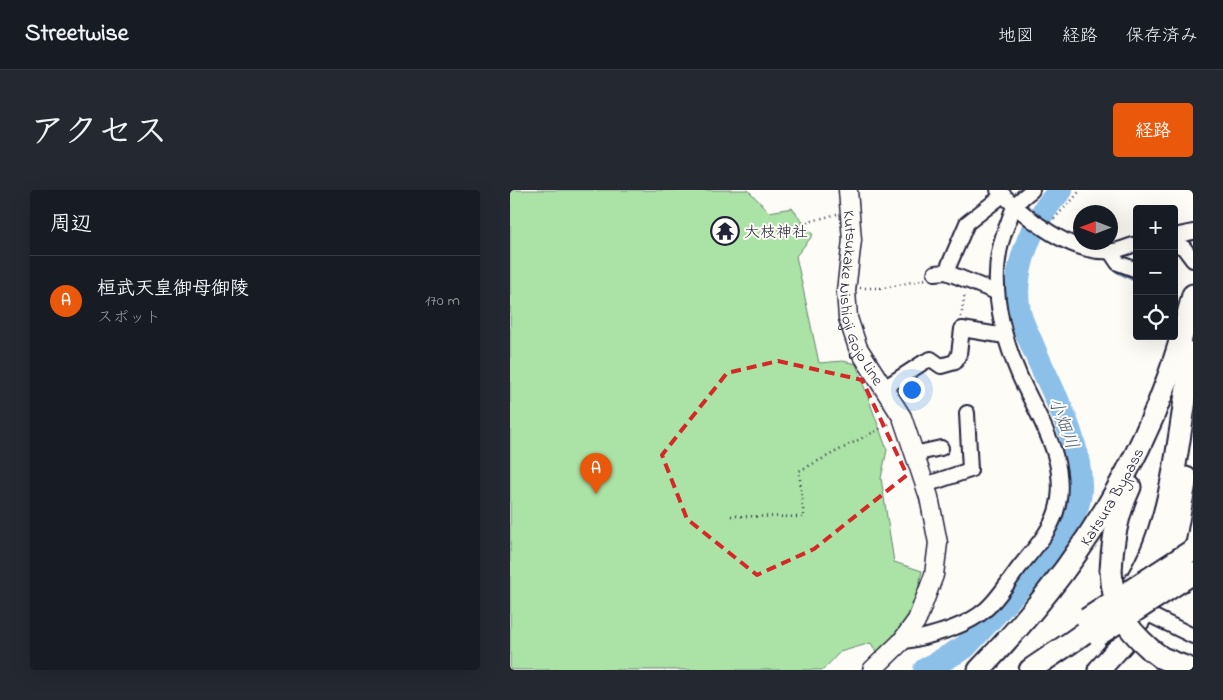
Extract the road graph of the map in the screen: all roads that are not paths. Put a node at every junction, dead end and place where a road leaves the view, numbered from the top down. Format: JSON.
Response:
{"nodes":[{"id":1,"x":848,"y":190,"type":"edge"},
{"id":2,"x":1032,"y":190,"type":"edge"},
{"id":3,"x":1001,"y":192,"type":"edge"},
{"id":4,"x":1017,"y":208,"type":"junction"},
{"id":5,"x":1193,"y":232,"type":"edge"},
{"id":6,"x":1178,"y":235,"type":"edge"},
{"id":7,"x":1133,"y":245,"type":"edge"},
{"id":8,"x":1178,"y":245,"type":"edge"},
{"id":9,"x":1110,"y":252,"type":"junction"},
{"id":10,"x":1193,"y":260,"type":"edge"},
{"id":11,"x":1133,"y":269,"type":"edge"},
{"id":12,"x":996,"y":292,"type":"junction"},
{"id":13,"x":1193,"y":296,"type":"edge"},
{"id":14,"x":1005,"y":336,"type":"junction"},
{"id":15,"x":1188,"y":337,"type":"edge"},
{"id":16,"x":1193,"y":353,"type":"edge"},
{"id":17,"x":884,"y":388,"type":"junction"},
{"id":18,"x":967,"y":413,"type":"dead end"},
{"id":19,"x":1193,"y":433,"type":"edge"},
{"id":20,"x":941,"y":448,"type":"dead end"},
{"id":21,"x":914,"y":454,"type":"junction"},
{"id":22,"x":925,"y":485,"type":"junction"},
{"id":23,"x":1187,"y":552,"type":"edge"},
{"id":24,"x":1193,"y":573,"type":"edge"},
{"id":25,"x":1144,"y":612,"type":"junction"},
{"id":26,"x":1092,"y":627,"type":"junction"},
{"id":27,"x":1193,"y":636,"type":"edge"},
{"id":28,"x":901,"y":642,"type":"junction"},
{"id":29,"x":1104,"y":669,"type":"edge"},
{"id":30,"x":872,"y":670,"type":"edge"},
{"id":31,"x":979,"y":670,"type":"edge"},
{"id":32,"x":1018,"y":670,"type":"edge"},
{"id":33,"x":1030,"y":670,"type":"edge"},
{"id":34,"x":1048,"y":670,"type":"edge"},
{"id":35,"x":1193,"y":670,"type":"edge"}],
"edges":[{"from":1,"to":17,"type":"main road","name":"Kutsukake Nishioji Gojo Line"},
{"from":2,"to":4,"type":"street"},
{"from":3,"to":4,"type":"street"},
{"from":3,"to":12,"type":"street"},
{"from":4,"to":9,"type":"street"},
{"from":4,"to":12,"type":"street"},
{"from":5,"to":6,"type":"street"},
{"from":7,"to":9,"type":"street"},
{"from":8,"to":10,"type":"street"},
{"from":9,"to":11,"type":"street"},
{"from":12,"to":14,"type":"street"},
{"from":13,"to":15,"type":"highway","name":"Katsura Bypass"},
{"from":14,"to":17,"type":"street"},
{"from":14,"to":28,"type":"street"},
{"from":15,"to":31,"type":"highway","name":"Katsura Bypass"},
{"from":15,"to":35,"type":"highway","bridge":true},
{"from":16,"to":33,"type":"highway"},
{"from":17,"to":21,"type":"main road","name":"Kutsukake Nishioji Gojo Line"},
{"from":18,"to":22,"type":"street"},
{"from":19,"to":25,"type":"highway"},
{"from":20,"to":21,"type":"street"},
{"from":21,"to":22,"type":"main road","name":"Kutsukake Nishioji Gojo Line"},
{"from":22,"to":28,"type":"main road","name":"Kutsukake Nishioji Gojo Line"},
{"from":23,"to":26,"type":"highway","bridge":true},
{"from":24,"to":26,"type":"highway","bridge":true},
{"from":25,"to":27,"type":"street"},
{"from":25,"to":29,"type":"highway"},
{"from":26,"to":32,"type":"highway"},
{"from":26,"to":34,"type":"highway"},
{"from":28,"to":30,"type":"main road","name":"Kutsukake Nishioji Gojo Line"}]}
